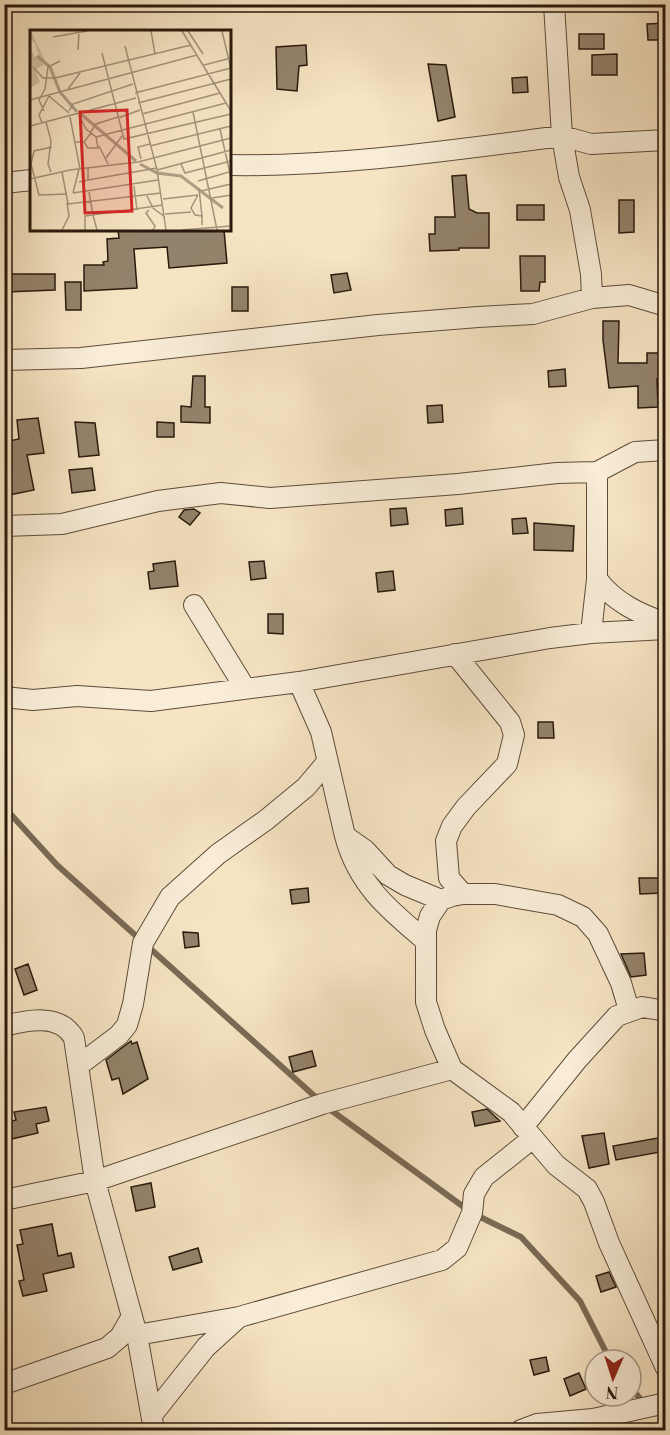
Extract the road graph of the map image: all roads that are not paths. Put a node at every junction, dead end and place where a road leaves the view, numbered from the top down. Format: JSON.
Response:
{"nodes":[{"id":1,"x":554,"y":4,"type":"edge"},
{"id":2,"x":562,"y":136,"type":"junction"},
{"id":3,"x":666,"y":140,"type":"edge"},
{"id":4,"x":231,"y":165,"type":"edge"},
{"id":5,"x":30,"y":180,"type":"edge"},
{"id":6,"x":4,"y":183,"type":"edge"},
{"id":7,"x":592,"y":298,"type":"junction"},
{"id":8,"x":666,"y":306,"type":"edge"},
{"id":9,"x":4,"y":360,"type":"edge"},
{"id":10,"x":666,"y":450,"type":"edge"},
{"id":11,"x":597,"y":472,"type":"junction"},
{"id":12,"x":4,"y":526,"type":"edge"},
{"id":13,"x":597,"y":579,"type":"junction"},
{"id":14,"x":194,"y":605,"type":"dead end"},
{"id":15,"x":666,"y":623,"type":"edge"},
{"id":16,"x":666,"y":629,"type":"edge"},
{"id":17,"x":591,"y":633,"type":"junction"},
{"id":18,"x":455,"y":654,"type":"junction"},
{"id":19,"x":299,"y":682,"type":"junction"},
{"id":20,"x":246,"y":688,"type":"junction"},
{"id":21,"x":4,"y":697,"type":"edge"},
{"id":22,"x":327,"y":762,"type":"junction"},
{"id":23,"x":345,"y":836,"type":"junction"},
{"id":24,"x":463,"y":894,"type":"junction"},
{"id":25,"x":441,"y":900,"type":"junction"},
{"id":26,"x":426,"y":941,"type":"junction"},
{"id":27,"x":630,"y":1010,"type":"junction"},
{"id":28,"x":666,"y":1011,"type":"edge"},
{"id":29,"x":4,"y":1026,"type":"edge"},
{"id":30,"x":78,"y":1066,"type":"junction"},
{"id":31,"x":452,"y":1069,"type":"junction"},
{"id":32,"x":528,"y":1132,"type":"junction"},
{"id":33,"x":95,"y":1181,"type":"junction"},
{"id":34,"x":4,"y":1200,"type":"edge"},
{"id":35,"x":132,"y":1316,"type":"junction"},
{"id":36,"x":239,"y":1317,"type":"junction"},
{"id":37,"x":137,"y":1335,"type":"junction"},
{"id":38,"x":666,"y":1368,"type":"edge"},
{"id":39,"x":4,"y":1384,"type":"edge"},
{"id":40,"x":666,"y":1403,"type":"edge"},
{"id":41,"x":153,"y":1423,"type":"edge"},
{"id":42,"x":521,"y":1431,"type":"edge"}],
"edges":[{"from":1,"to":2,"type":"street"},
{"from":2,"to":3,"type":"street"},
{"from":2,"to":4,"type":"street"},
{"from":2,"to":7,"type":"street"},
{"from":5,"to":6,"type":"street"},
{"from":7,"to":8,"type":"street"},
{"from":7,"to":9,"type":"street"},
{"from":10,"to":11,"type":"street"},
{"from":11,"to":12,"type":"street"},
{"from":11,"to":13,"type":"street"},
{"from":13,"to":15,"type":"street"},
{"from":13,"to":17,"type":"street"},
{"from":14,"to":20,"type":"street"},
{"from":16,"to":17,"type":"street"},
{"from":17,"to":18,"type":"street"},
{"from":18,"to":19,"type":"street"},
{"from":18,"to":24,"type":"street"},
{"from":19,"to":20,"type":"street"},
{"from":19,"to":22,"type":"street"},
{"from":20,"to":21,"type":"street"},
{"from":22,"to":23,"type":"street"},
{"from":22,"to":30,"type":"street"},
{"from":23,"to":25,"type":"street"},
{"from":23,"to":26,"type":"street"},
{"from":24,"to":25,"type":"street"},
{"from":24,"to":27,"type":"street"},
{"from":25,"to":26,"type":"street"},
{"from":26,"to":31,"type":"street"},
{"from":27,"to":28,"type":"street"},
{"from":27,"to":32,"type":"street"},
{"from":29,"to":30,"type":"street"},
{"from":30,"to":33,"type":"street"},
{"from":31,"to":32,"type":"street"},
{"from":31,"to":33,"type":"street"},
{"from":32,"to":36,"type":"street"},
{"from":32,"to":38,"type":"street"},
{"from":33,"to":34,"type":"street"},
{"from":33,"to":35,"type":"street"},
{"from":35,"to":37,"type":"street"},
{"from":35,"to":39,"type":"street"},
{"from":36,"to":37,"type":"street"},
{"from":36,"to":41,"type":"street"},
{"from":37,"to":41,"type":"street"},
{"from":40,"to":42,"type":"street"}]}
